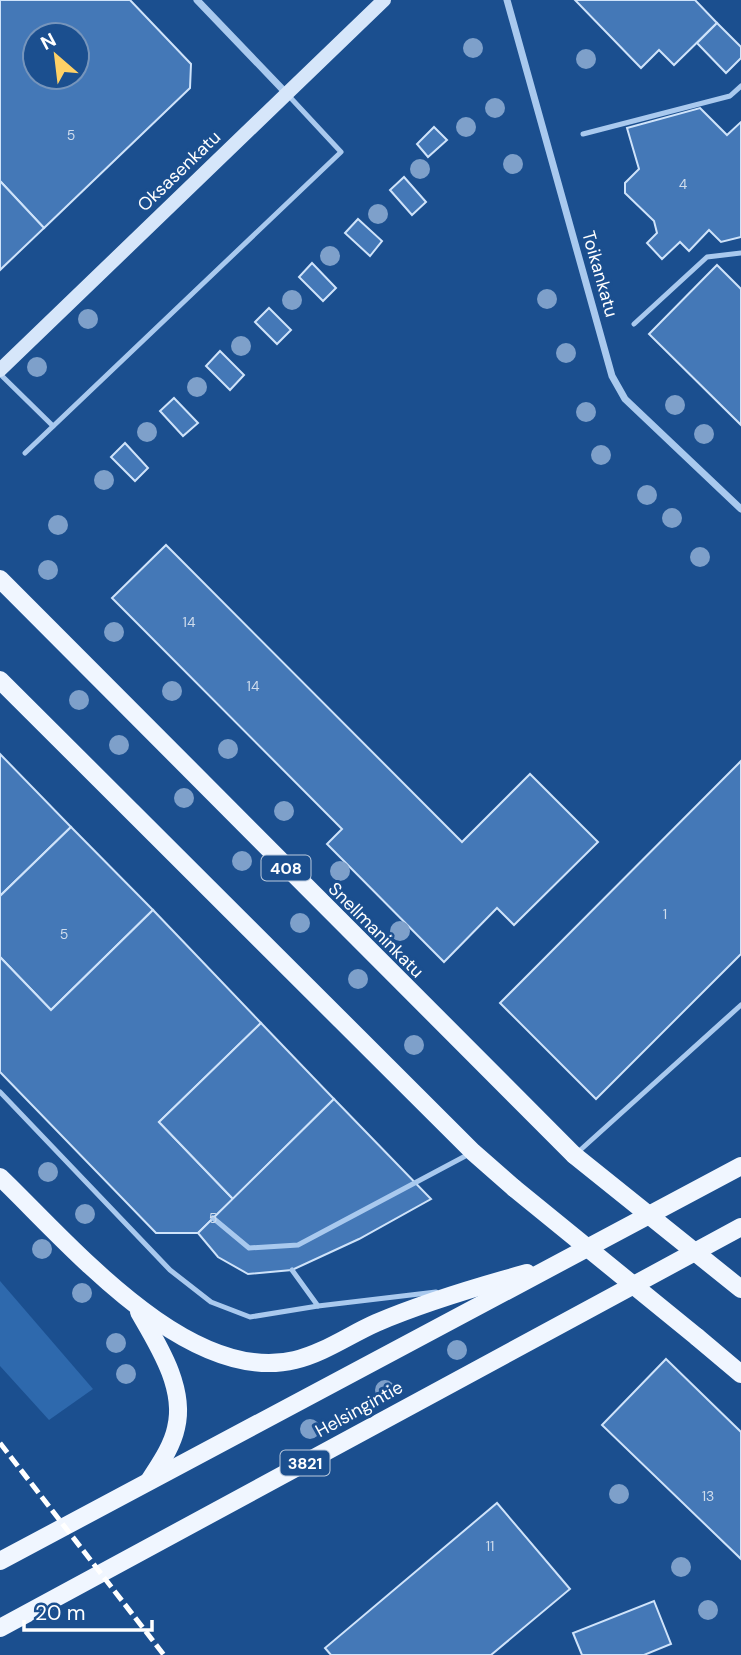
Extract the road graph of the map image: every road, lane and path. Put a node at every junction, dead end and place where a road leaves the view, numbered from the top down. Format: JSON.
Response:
{"nodes":[{"id":1,"x":197,"y":0,"type":"edge"},
{"id":2,"x":384,"y":0,"type":"edge"},
{"id":3,"x":507,"y":0,"type":"edge"},
{"id":4,"x":741,"y":86,"type":"edge"},
{"id":5,"x":287,"y":94,"type":"junction"},
{"id":6,"x":583,"y":134,"type":"dead end"},
{"id":7,"x":741,"y":253,"type":"edge"},
{"id":8,"x":634,"y":324,"type":"dead end"},
{"id":9,"x":0,"y":372,"type":"edge"},
{"id":10,"x":53,"y":426,"type":"junction"},
{"id":11,"x":25,"y":453,"type":"dead end"},
{"id":12,"x":741,"y":509,"type":"edge"},
{"id":13,"x":0,"y":579,"type":"edge"},
{"id":14,"x":0,"y":680,"type":"edge"},
{"id":15,"x":741,"y":1005,"type":"edge"},
{"id":16,"x":0,"y":1091,"type":"edge"},
{"id":17,"x":474,"y":1152,"type":"junction"},
{"id":18,"x":574,"y":1155,"type":"junction"},
{"id":19,"x":741,"y":1166,"type":"edge"},
{"id":20,"x":0,"y":1177,"type":"edge"},
{"id":21,"x":213,"y":1218,"type":"dead end"},
{"id":22,"x":740,"y":1228,"type":"edge"},
{"id":23,"x":561,"y":1264,"type":"junction"},
{"id":24,"x":292,"y":1270,"type":"dead end"},
{"id":25,"x":467,"y":1289,"type":"junction"},
{"id":26,"x":741,"y":1289,"type":"edge"},
{"id":27,"x":318,"y":1306,"type":"junction"},
{"id":28,"x":137,"y":1309,"type":"junction"},
{"id":29,"x":741,"y":1374,"type":"edge"},
{"id":30,"x":149,"y":1481,"type":"junction"},
{"id":31,"x":0,"y":1562,"type":"edge"},
{"id":32,"x":0,"y":1628,"type":"edge"}],
"edges":[{"from":1,"to":5,"type":"street"},
{"from":2,"to":5,"type":"street","name":"Oksasenkatu"},
{"from":3,"to":12,"type":"street","name":"Toikankatu"},
{"from":4,"to":6,"type":"lane"},
{"from":5,"to":9,"type":"street","name":"Oksasenkatu"},
{"from":5,"to":10,"type":"lane"},
{"from":7,"to":8,"type":"lane"},
{"from":9,"to":10,"type":"lane"},
{"from":10,"to":11,"type":"lane"},
{"from":13,"to":18,"type":"main road","name":"Snellmaninkatu","number":"408"},
{"from":14,"to":17,"type":"main road"},
{"from":15,"to":18,"type":"lane"},
{"from":16,"to":27,"type":"lane"},
{"from":17,"to":21,"type":"lane"},
{"from":17,"to":29,"type":"main road","bridge":true},
{"from":18,"to":26,"type":"main road","name":"Snellmaninkatu","number":"408","bridge":true},
{"from":19,"to":23,"type":"main road","name":"Helsingintie"},
{"from":20,"to":28,"type":"main road"},
{"from":22,"to":32,"type":"main road","name":"Helsingintie","number":"3821"},
{"from":23,"to":25,"type":"main road"},
{"from":23,"to":30,"type":"main road","name":"Helsingintie"},
{"from":24,"to":27,"type":"lane"},
{"from":25,"to":27,"type":"lane"},
{"from":25,"to":28,"type":"main road"},
{"from":28,"to":30,"type":"main road"},
{"from":30,"to":31,"type":"main road","name":"Helsingintie"}]}
